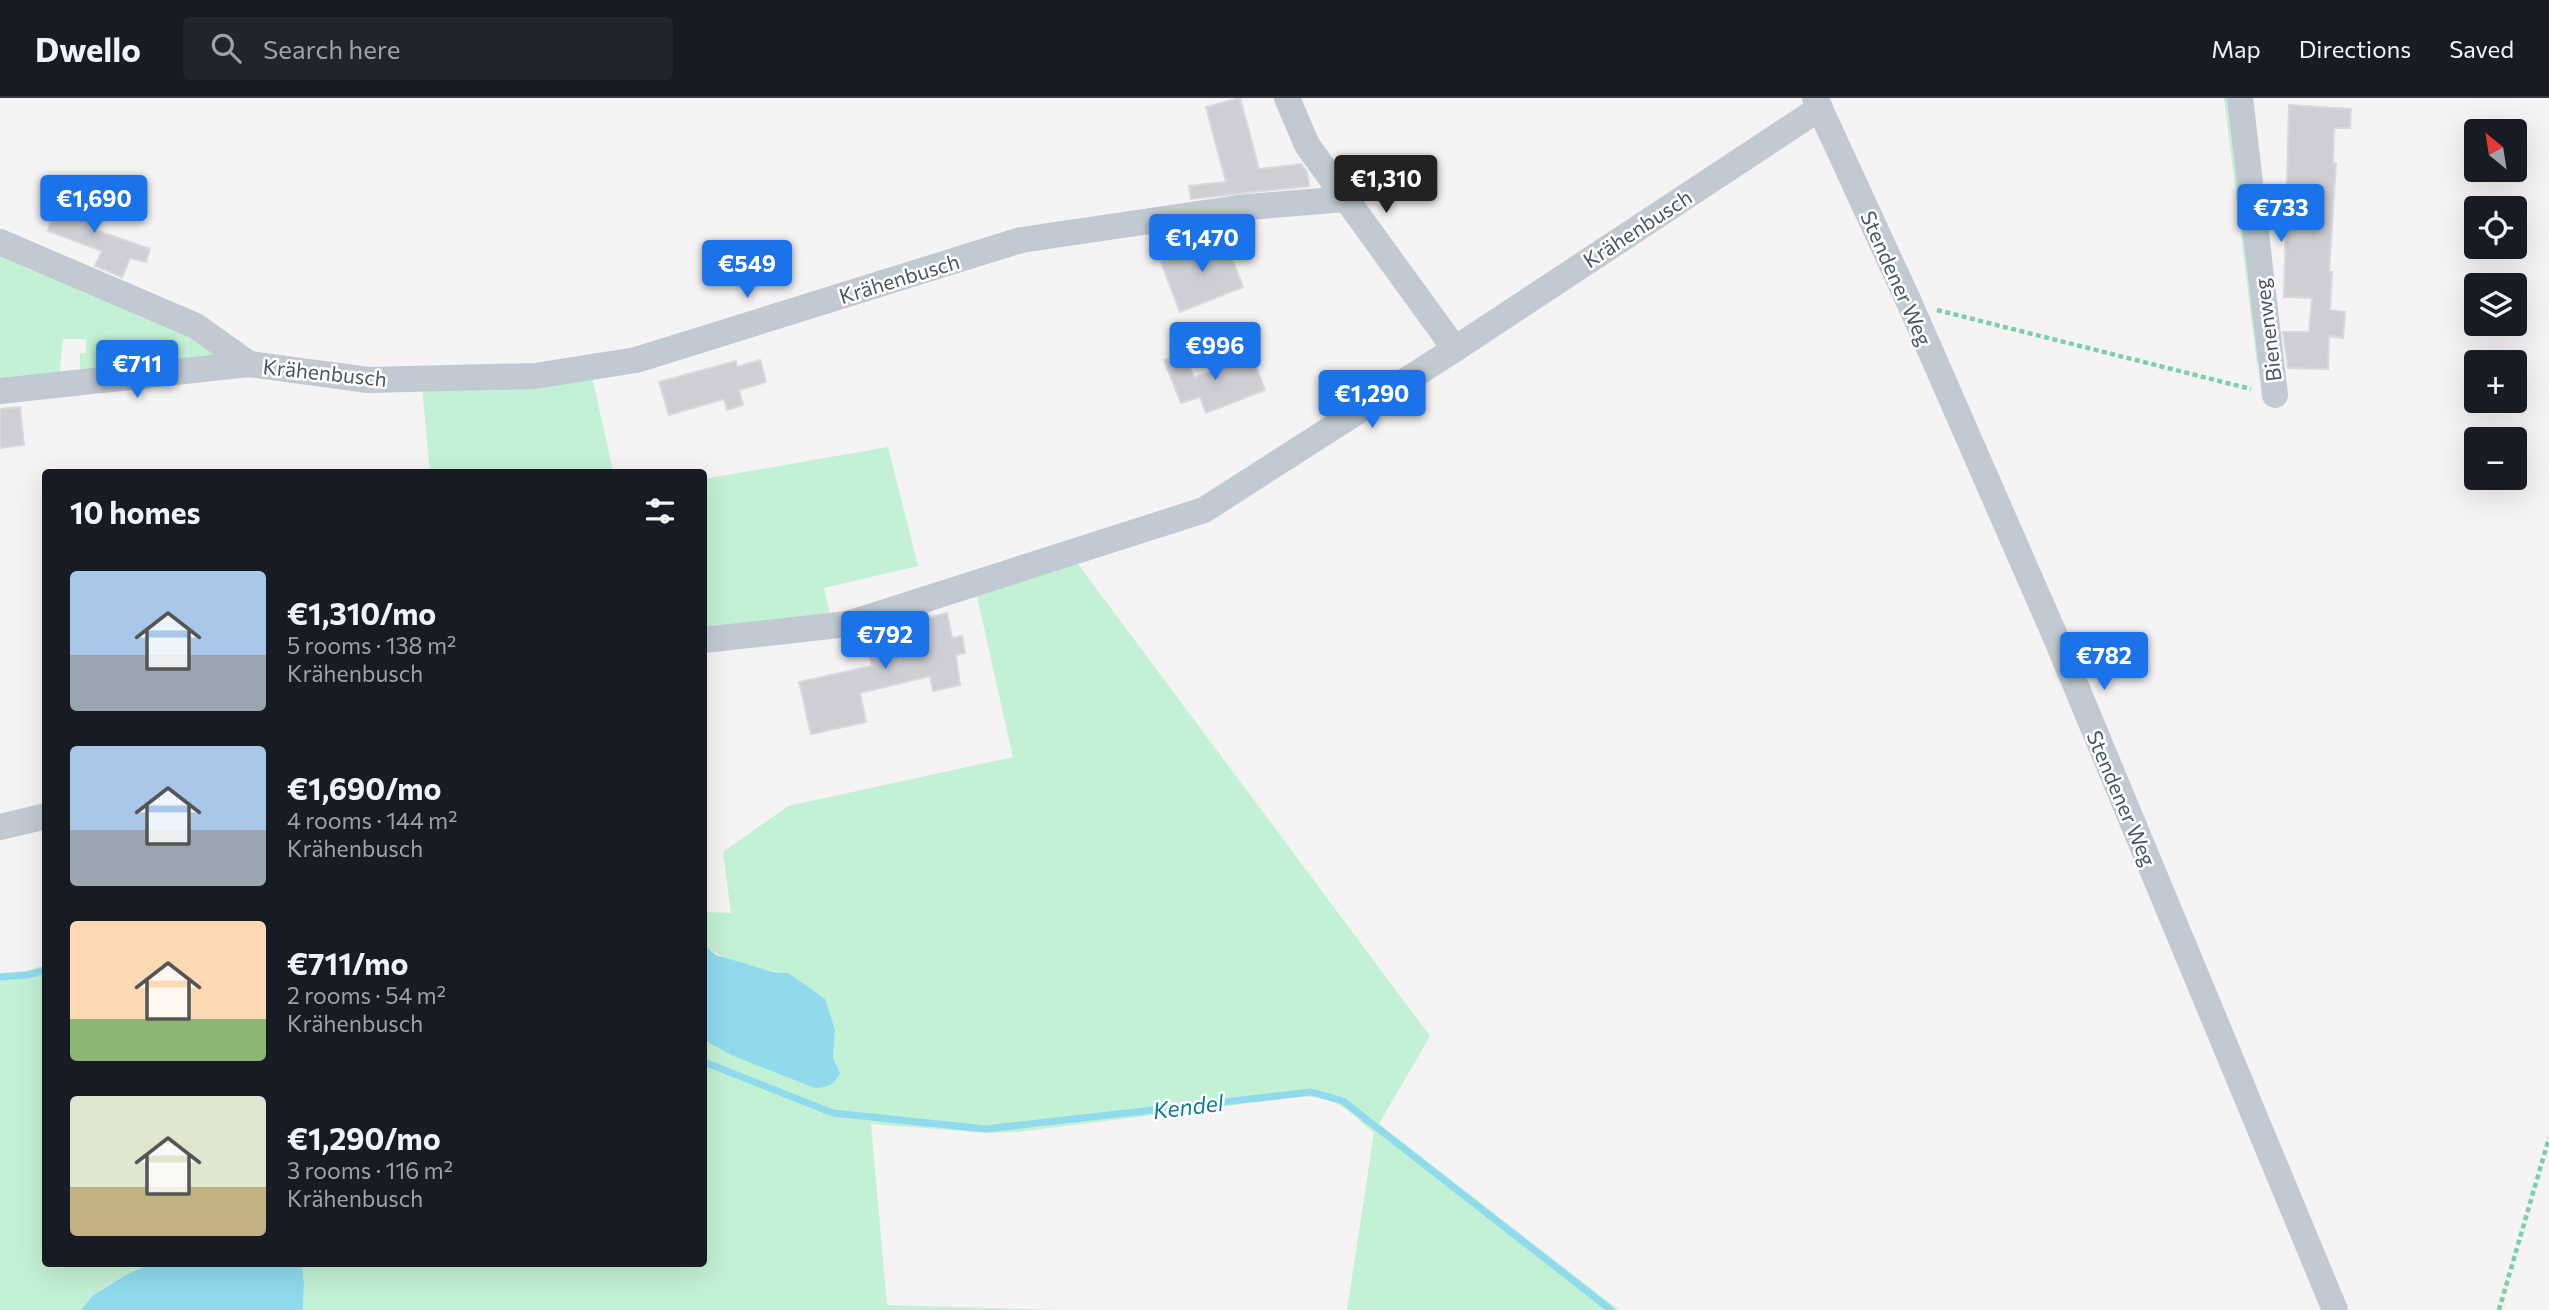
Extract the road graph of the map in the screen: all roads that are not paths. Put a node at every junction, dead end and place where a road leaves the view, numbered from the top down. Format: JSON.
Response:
{"nodes":[{"id":1,"x":1287,"y":98,"type":"edge"},
{"id":2,"x":2240,"y":98,"type":"edge"},
{"id":3,"x":1817,"y":103,"type":"edge"},
{"id":4,"x":1345,"y":199,"type":"junction"},
{"id":5,"x":0,"y":242,"type":"edge"},
{"id":6,"x":1455,"y":349,"type":"junction"},
{"id":7,"x":249,"y":363,"type":"junction"},
{"id":8,"x":0,"y":391,"type":"edge"},
{"id":9,"x":2275,"y":395,"type":"road end"},
{"id":10,"x":707,"y":640,"type":"edge"},
{"id":11,"x":42,"y":817,"type":"edge"},
{"id":12,"x":0,"y":827,"type":"edge"},
{"id":13,"x":2335,"y":1310,"type":"edge"}],
"edges":[{"from":1,"to":4,"type":"street"},
{"from":2,"to":9,"type":"street","name":"Bienenweg"},
{"from":3,"to":6,"type":"street","name":"Krähenbusch"},
{"from":3,"to":13,"type":"street","name":"Stendener Weg"},
{"from":4,"to":6,"type":"street"},
{"from":4,"to":7,"type":"street","name":"Krähenbusch"},
{"from":5,"to":7,"type":"street","name":"Krähenbusch"},
{"from":6,"to":10,"type":"street","name":"Krähenbusch"},
{"from":7,"to":8,"type":"street","name":"Krähenbusch"},
{"from":11,"to":12,"type":"street"}]}
